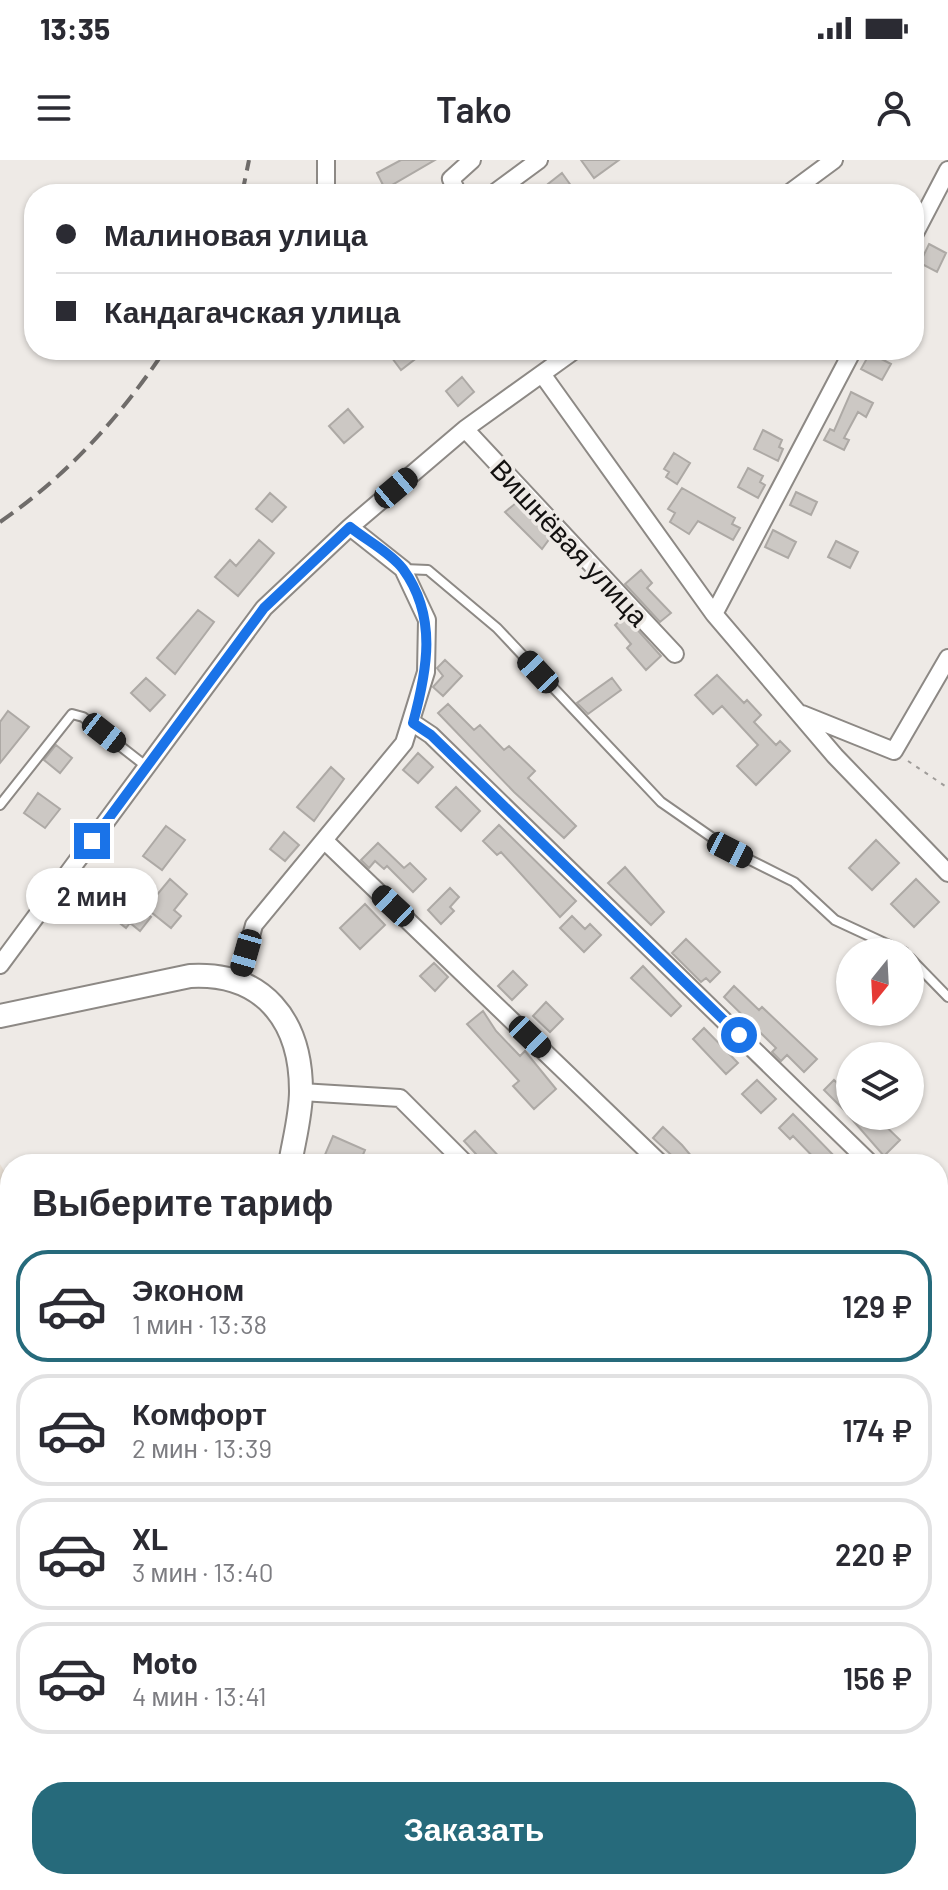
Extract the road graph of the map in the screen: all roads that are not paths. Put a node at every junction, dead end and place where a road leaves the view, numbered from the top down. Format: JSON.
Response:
{"nodes":[{"id":1,"x":326,"y":160,"type":"edge"},
{"id":2,"x":472,"y":160,"type":"edge"},
{"id":3,"x":539,"y":160,"type":"edge"},
{"id":4,"x":834,"y":160,"type":"edge"},
{"id":5,"x":948,"y":170,"type":"edge"},
{"id":6,"x":326,"y":184,"type":"edge"},
{"id":7,"x":453,"y":184,"type":"edge"},
{"id":8,"x":507,"y":184,"type":"edge"},
{"id":9,"x":802,"y":184,"type":"edge"},
{"id":10,"x":924,"y":216,"type":"edge"},
{"id":11,"x":561,"y":360,"type":"edge"},
{"id":12,"x":848,"y":360,"type":"edge"},
{"id":13,"x":542,"y":374,"type":"junction"},
{"id":14,"x":465,"y":429,"type":"junction"},
{"id":15,"x":350,"y":527,"type":"junction"},
{"id":16,"x":403,"y":569,"type":"junction"},
{"id":17,"x":714,"y":614,"type":"junction"},
{"id":18,"x":675,"y":654,"type":"dead end"},
{"id":19,"x":948,"y":658,"type":"edge"},
{"id":20,"x":799,"y":713,"type":"junction"},
{"id":21,"x":413,"y":723,"type":"junction"},
{"id":22,"x":147,"y":767,"type":"junction"},
{"id":23,"x":0,"y":805,"type":"edge"},
{"id":24,"x":324,"y":840,"type":"junction"},
{"id":25,"x":948,"y":873,"type":"edge"},
{"id":26,"x":874,"y":938,"type":"edge"},
{"id":27,"x":0,"y":965,"type":"edge"},
{"id":28,"x":924,"y":972,"type":"edge"},
{"id":29,"x":239,"y":981,"type":"junction"},
{"id":30,"x":948,"y":997,"type":"edge"},
{"id":31,"x":0,"y":1016,"type":"edge"},
{"id":32,"x":301,"y":1092,"type":"junction"},
{"id":33,"x":292,"y":1154,"type":"edge"},
{"id":34,"x":456,"y":1154,"type":"edge"},
{"id":35,"x":651,"y":1154,"type":"edge"},
{"id":36,"x":861,"y":1154,"type":"edge"}],
"edges":[{"from":1,"to":6,"type":"street"},
{"from":2,"to":7,"type":"street"},
{"from":3,"to":8,"type":"street"},
{"from":4,"to":9,"type":"street"},
{"from":5,"to":10,"type":"street"},
{"from":11,"to":13,"type":"street"},
{"from":12,"to":17,"type":"street"},
{"from":13,"to":14,"type":"street"},
{"from":13,"to":17,"type":"street"},
{"from":14,"to":15,"type":"street"},
{"from":14,"to":18,"type":"street","name":"Вишнёвая улица"},
{"from":15,"to":16,"type":"street"},
{"from":15,"to":22,"type":"street"},
{"from":16,"to":21,"type":"street"},
{"from":16,"to":26,"type":"lane"},
{"from":17,"to":20,"type":"street"},
{"from":19,"to":20,"type":"street"},
{"from":20,"to":25,"type":"street"},
{"from":21,"to":24,"type":"street"},
{"from":21,"to":36,"type":"street"},
{"from":22,"to":23,"type":"lane"},
{"from":22,"to":27,"type":"street"},
{"from":24,"to":29,"type":"street"},
{"from":24,"to":35,"type":"street"},
{"from":28,"to":30,"type":"lane"},
{"from":29,"to":31,"type":"main road"},
{"from":29,"to":32,"type":"main road"},
{"from":32,"to":33,"type":"main road"},
{"from":32,"to":34,"type":"street"}]}
